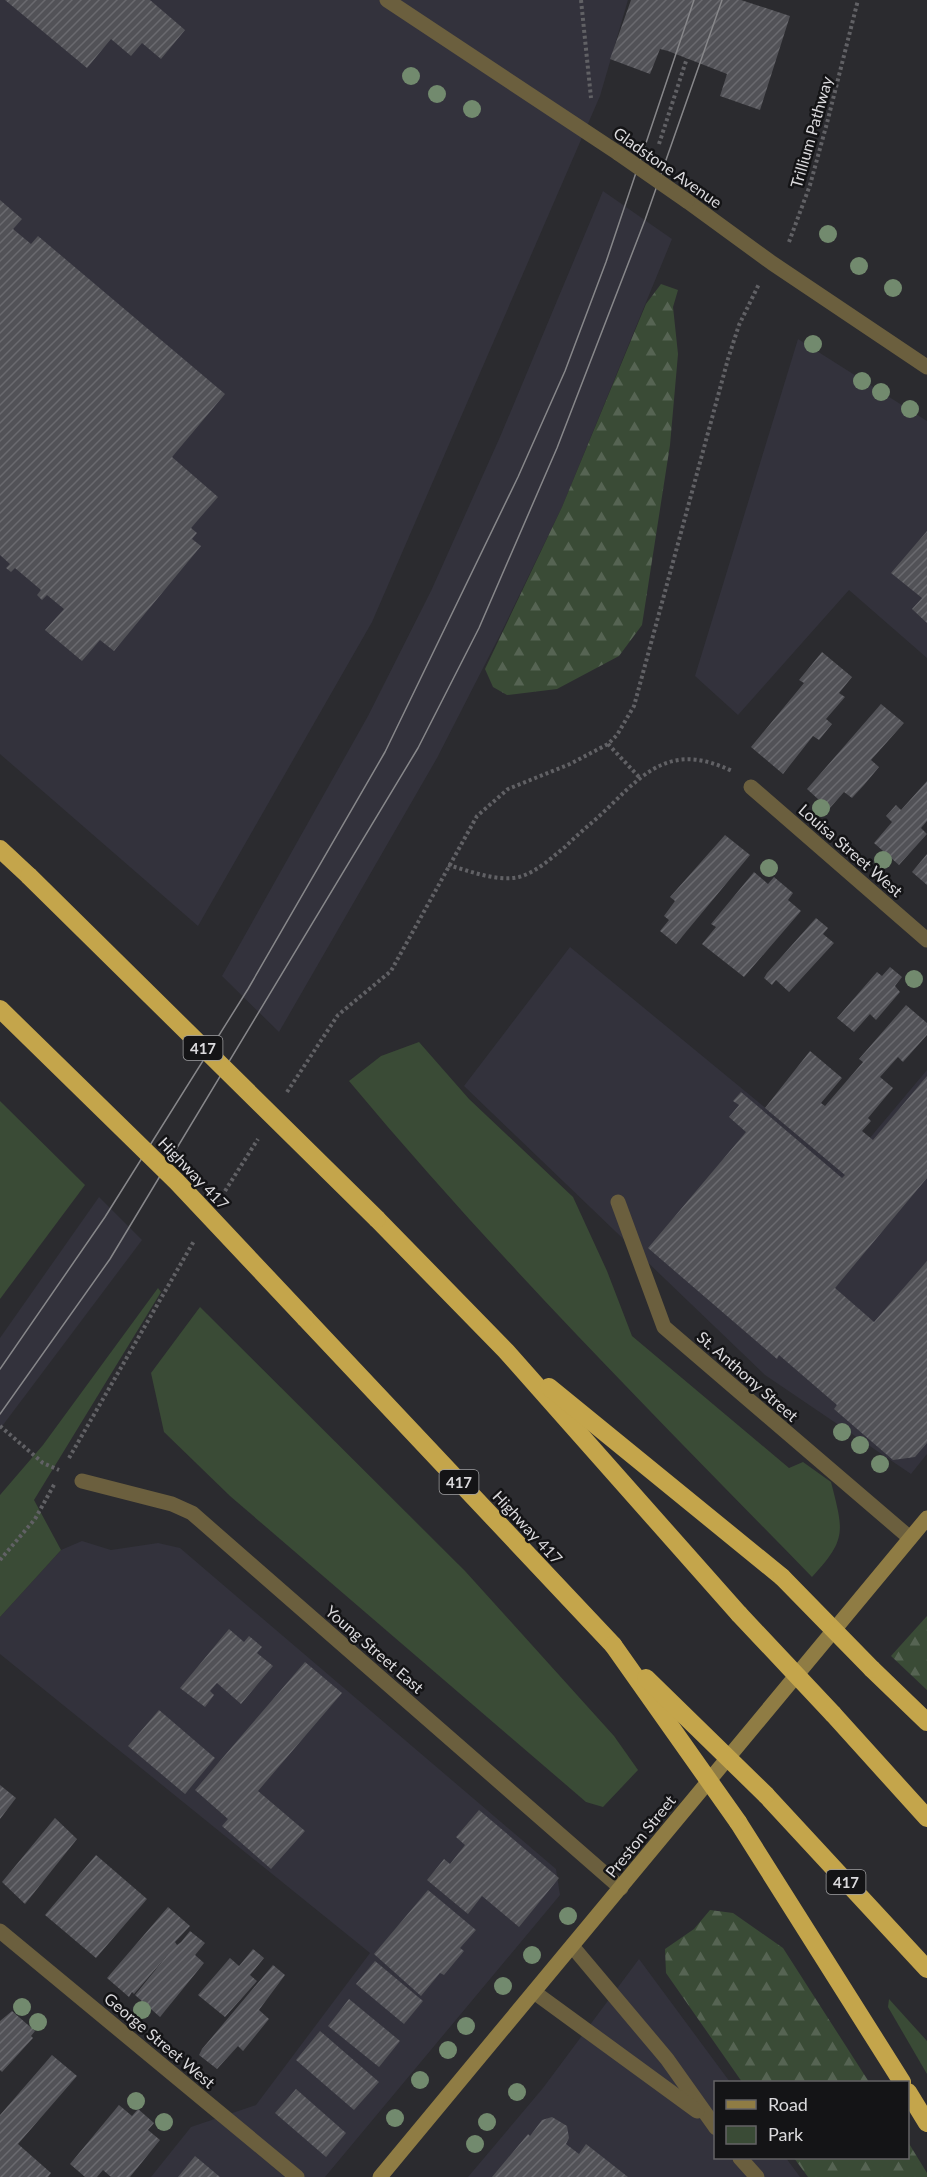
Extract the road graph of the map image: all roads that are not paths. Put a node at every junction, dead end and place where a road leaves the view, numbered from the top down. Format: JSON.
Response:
{"nodes":[{"id":1,"x":387,"y":0,"type":"edge"},
{"id":2,"x":927,"y":367,"type":"edge"},
{"id":3,"x":751,"y":787,"type":"road end"},
{"id":4,"x":0,"y":849,"type":"edge"},
{"id":5,"x":927,"y":940,"type":"edge"},
{"id":6,"x":0,"y":1009,"type":"edge"},
{"id":7,"x":618,"y":1202,"type":"dead end"},
{"id":8,"x":506,"y":1351,"type":"junction"},
{"id":9,"x":82,"y":1480,"type":"dead end"},
{"id":10,"x":927,"y":1518,"type":"edge"},
{"id":11,"x":910,"y":1538,"type":"junction"},
{"id":12,"x":613,"y":1646,"type":"junction"},
{"id":13,"x":927,"y":1722,"type":"edge"},
{"id":14,"x":927,"y":1818,"type":"edge"},
{"id":15,"x":621,"y":1888,"type":"junction"},
{"id":16,"x":0,"y":1931,"type":"edge"},
{"id":17,"x":572,"y":1946,"type":"junction"},
{"id":18,"x":927,"y":1969,"type":"edge"},
{"id":19,"x":534,"y":1992,"type":"junction"},
{"id":20,"x":901,"y":2081,"type":"edge"},
{"id":21,"x":909,"y":2094,"type":"edge"},
{"id":22,"x":711,"y":2123,"type":"edge"},
{"id":23,"x":927,"y":2123,"type":"edge"},
{"id":24,"x":742,"y":2159,"type":"edge"},
{"id":25,"x":297,"y":2177,"type":"edge"},
{"id":26,"x":380,"y":2177,"type":"edge"},
{"id":27,"x":757,"y":2177,"type":"edge"}],
"edges":[{"from":1,"to":2,"type":"street","name":"Gladstone Avenue","bridge":true},
{"from":3,"to":5,"type":"street","name":"Louisa Street West"},
{"from":4,"to":8,"type":"highway","number":"417","bridge":true},
{"from":6,"to":12,"type":"highway","name":"Highway 417","number":"417","bridge":true},
{"from":7,"to":11,"type":"street","name":"St. Anthony Street"},
{"from":8,"to":13,"type":"highway","bridge":true},
{"from":8,"to":14,"type":"highway","number":"417","bridge":true},
{"from":9,"to":15,"type":"street","name":"Young Street East"},
{"from":10,"to":11,"type":"main road","name":"Preston Street"},
{"from":11,"to":15,"type":"main road","name":"Preston Street"},
{"from":12,"to":18,"type":"highway","name":"Highway 417","number":"417","bridge":true},
{"from":12,"to":20,"type":"highway","bridge":true},
{"from":15,"to":17,"type":"main road","name":"Preston Street"},
{"from":16,"to":25,"type":"street","name":"George Street West"},
{"from":17,"to":19,"type":"main road","name":"Preston Street"},
{"from":17,"to":22,"type":"street"},
{"from":19,"to":22,"type":"street"},
{"from":19,"to":26,"type":"main road","name":"Preston Street"},
{"from":21,"to":23,"type":"highway"},
{"from":24,"to":27,"type":"street"}]}
